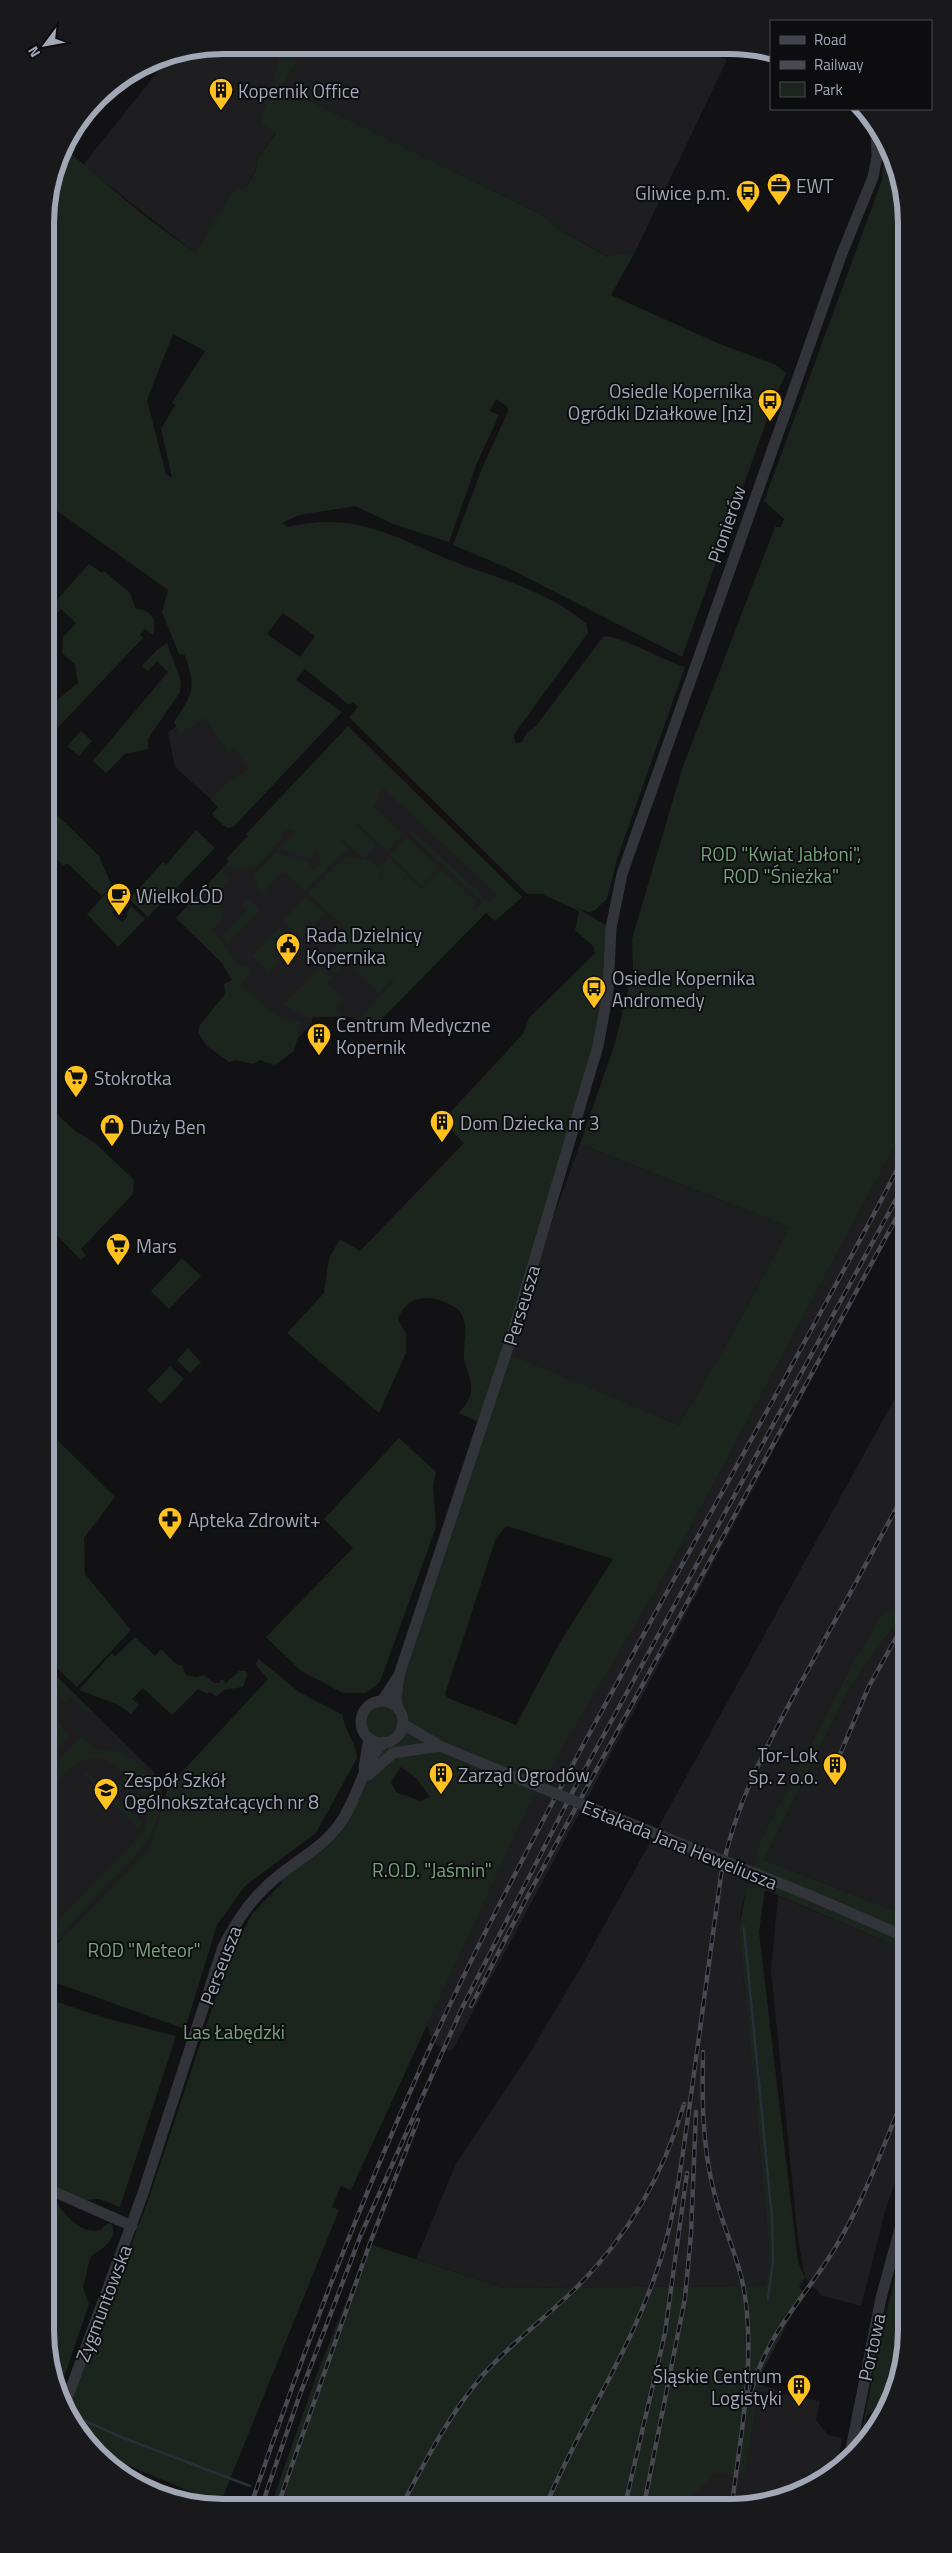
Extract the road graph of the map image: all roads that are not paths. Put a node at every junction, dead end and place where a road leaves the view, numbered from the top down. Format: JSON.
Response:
{"nodes":[{"id":1,"x":876,"y":138,"type":"edge"},
{"id":2,"x":610,"y":928,"type":"joint"},
{"id":3,"x":398,"y":1675,"type":"junction"},
{"id":4,"x":382,"y":1701,"type":"junction"},
{"id":5,"x":398,"y":1709,"type":"junction"},
{"id":6,"x":402,"y":1724,"type":"junction"},
{"id":7,"x":396,"y":1737,"type":"junction"},
{"id":8,"x":369,"y":1738,"type":"junction"},
{"id":9,"x":427,"y":1740,"type":"junction"},
{"id":10,"x":384,"y":1742,"type":"junction"},
{"id":11,"x":440,"y":1746,"type":"junction"},
{"id":12,"x":362,"y":1778,"type":"junction"},
{"id":13,"x":898,"y":1933,"type":"edge"},
{"id":14,"x":54,"y":2192,"type":"edge"},
{"id":15,"x":132,"y":2226,"type":"junction"},
{"id":16,"x":898,"y":2236,"type":"edge"},
{"id":17,"x":68,"y":2397,"type":"edge"},
{"id":18,"x":851,"y":2447,"type":"edge"}],
"edges":[{"from":1,"to":2,"type":"street","name":"Pionierów"},
{"from":2,"to":3,"type":"street","name":"Perseusza"},
{"from":3,"to":4,"type":"street","name":"Perseusza"},
{"from":3,"to":5,"type":"street","name":"Perseusza"},
{"from":4,"to":5,"type":"street"},
{"from":4,"to":8,"type":"street"},
{"from":5,"to":6,"type":"street"},
{"from":6,"to":7,"type":"street"},
{"from":6,"to":9,"type":"street"},
{"from":7,"to":9,"type":"street"},
{"from":7,"to":10,"type":"street"},
{"from":8,"to":10,"type":"street"},
{"from":8,"to":12,"type":"street","name":"Perseusza"},
{"from":9,"to":11,"type":"street","name":"Estakada Jana Heweliusza"},
{"from":10,"to":12,"type":"street","name":"Perseusza"},
{"from":11,"to":12,"type":"street"},
{"from":11,"to":13,"type":"street","name":"Estakada Jana Heweliusza","bridge":true},
{"from":12,"to":15,"type":"street","name":"Perseusza"},
{"from":14,"to":15,"type":"street"},
{"from":15,"to":17,"type":"street","name":"Zygmuntowska"},
{"from":16,"to":18,"type":"street","name":"Portowa"}]}
